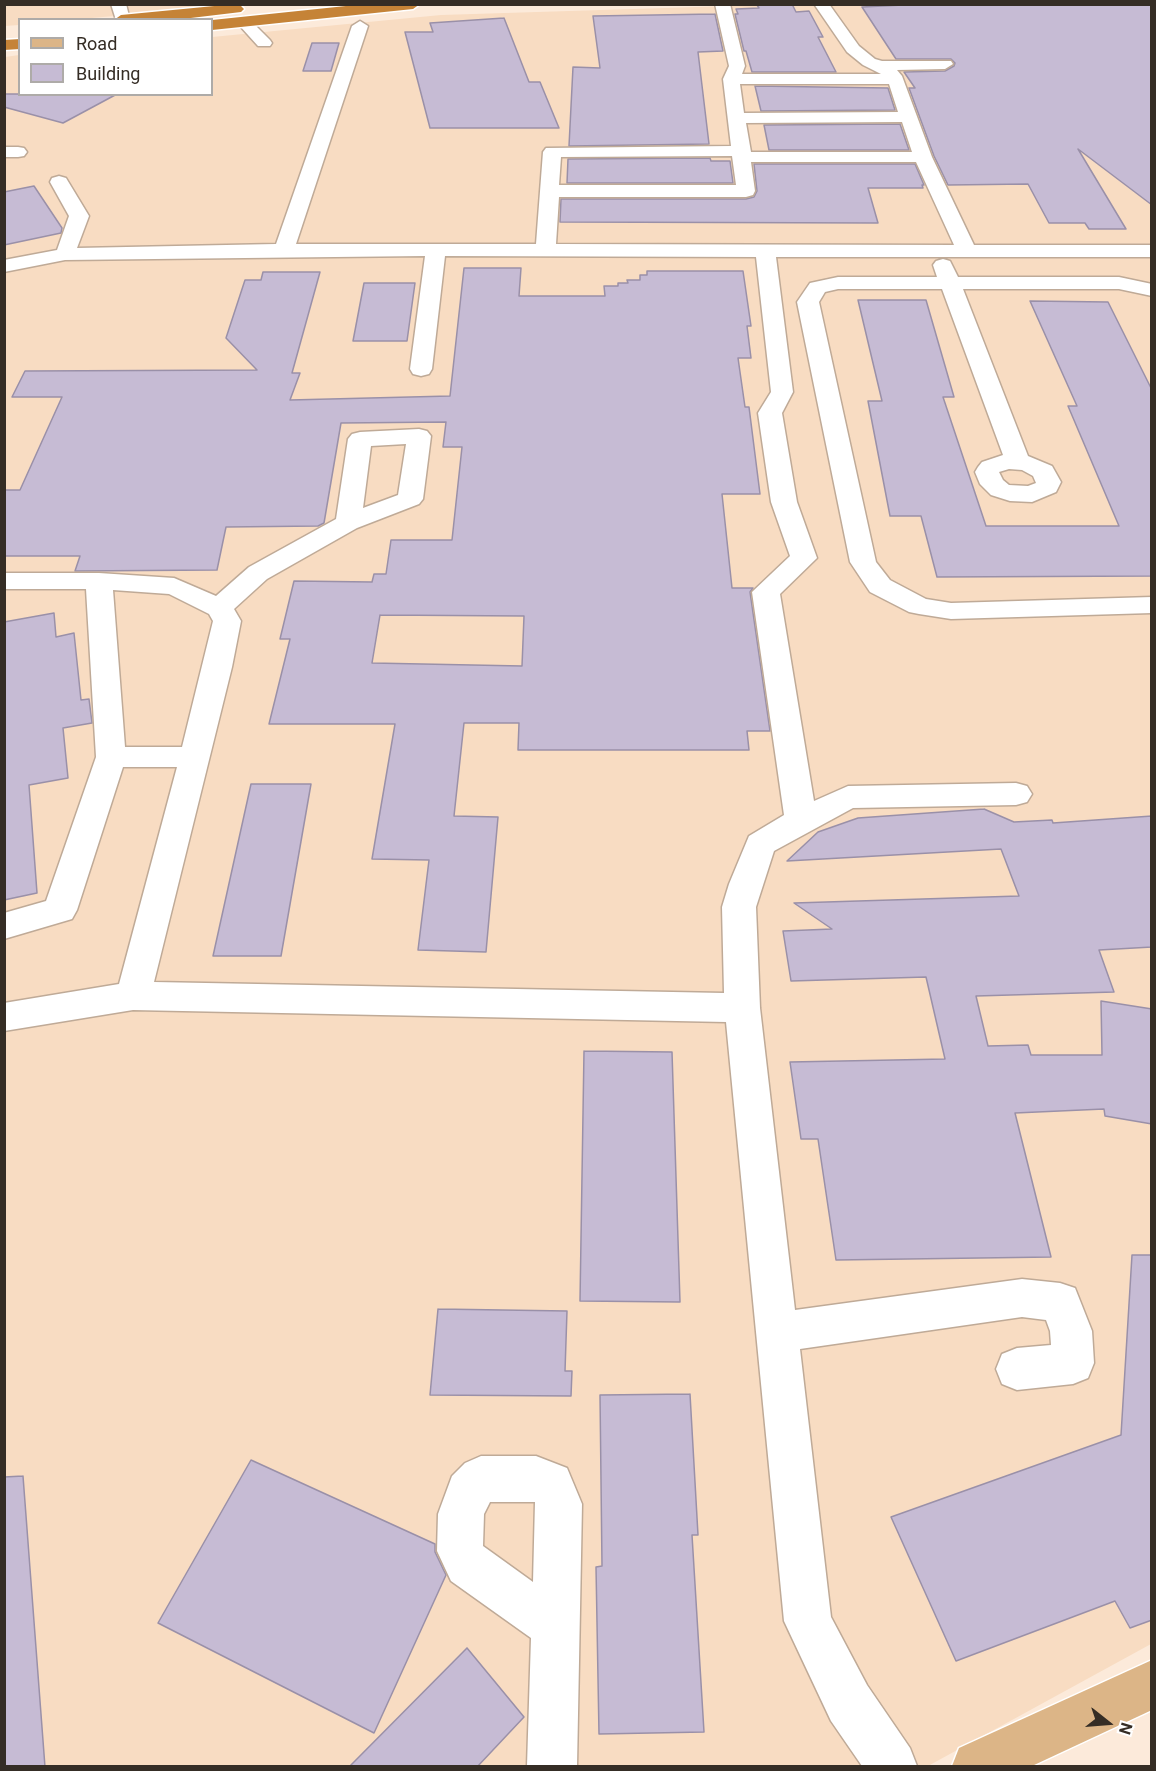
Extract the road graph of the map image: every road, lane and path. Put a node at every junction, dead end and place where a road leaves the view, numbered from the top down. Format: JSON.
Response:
{"nodes":[{"id":1,"x":284,"y":4,"type":"edge"},
{"id":2,"x":413,"y":4,"type":"edge"},
{"id":3,"x":722,"y":4,"type":"edge"},
{"id":4,"x":821,"y":4,"type":"edge"},
{"id":5,"x":133,"y":18,"type":"edge"},
{"id":6,"x":244,"y":22,"type":"junction"},
{"id":7,"x":213,"y":25,"type":"edge"},
{"id":8,"x":360,"y":26,"type":"dead end"},
{"id":9,"x":264,"y":43,"type":"dead end"},
{"id":10,"x":945,"y":64,"type":"dead end"},
{"id":11,"x":881,"y":66,"type":"junction"},
{"id":12,"x":730,"y":79,"type":"junction"},
{"id":13,"x":894,"y":79,"type":"junction"},
{"id":14,"x":908,"y":117,"type":"junction"},
{"id":15,"x":738,"y":118,"type":"junction"},
{"id":16,"x":742,"y":154,"type":"junction"},
{"id":17,"x":923,"y":156,"type":"junction"},
{"id":18,"x":59,"y":182,"type":"dead end"},
{"id":19,"x":550,"y":191,"type":"junction"},
{"id":20,"x":436,"y":249,"type":"junction"},
{"id":21,"x":284,"y":250,"type":"junction"},
{"id":22,"x":546,"y":251,"type":"junction"},
{"id":23,"x":765,"y":251,"type":"junction"},
{"id":24,"x":1152,"y":251,"type":"edge"},
{"id":25,"x":939,"y":252,"type":"junction"},
{"id":26,"x":967,"y":252,"type":"junction"},
{"id":27,"x":65,"y":254,"type":"junction"},
{"id":28,"x":4,"y":266,"type":"edge"},
{"id":29,"x":948,"y":284,"type":"junction"},
{"id":30,"x":1152,"y":290,"type":"edge"},
{"id":31,"x":421,"y":369,"type":"dead end"},
{"id":32,"x":1018,"y":461,"type":"dead end"},
{"id":33,"x":348,"y":523,"type":"dead end"},
{"id":34,"x":4,"y":581,"type":"edge"},
{"id":35,"x":99,"y":581,"type":"junction"},
{"id":36,"x":1152,"y":605,"type":"edge"},
{"id":37,"x":219,"y":608,"type":"junction"},
{"id":38,"x":193,"y":756,"type":"junction"},
{"id":39,"x":111,"y":757,"type":"junction"},
{"id":40,"x":1016,"y":794,"type":"dead end"},
{"id":41,"x":801,"y":820,"type":"junction"},
{"id":42,"x":4,"y":926,"type":"edge"},
{"id":43,"x":133,"y":996,"type":"junction"},
{"id":44,"x":742,"y":1008,"type":"junction"},
{"id":45,"x":4,"y":1017,"type":"edge"},
{"id":46,"x":777,"y":1332,"type":"junction"},
{"id":47,"x":1017,"y":1369,"type":"dead end"},
{"id":48,"x":555,"y":1626,"type":"dead end"},
{"id":49,"x":1152,"y":1684,"type":"edge"},
{"id":50,"x":552,"y":1767,"type":"edge"},
{"id":51,"x":892,"y":1767,"type":"edge"},
{"id":52,"x":976,"y":1767,"type":"edge"}],
"edges":[{"from":1,"to":5,"type":"highway"},
{"from":2,"to":6,"type":"highway"},
{"from":3,"to":12,"type":"street"},
{"from":4,"to":11,"type":"street"},
{"from":6,"to":7,"type":"highway"},
{"from":6,"to":9,"type":"street"},
{"from":8,"to":21,"type":"street"},
{"from":10,"to":11,"type":"street"},
{"from":11,"to":13,"type":"street"},
{"from":12,"to":13,"type":"street"},
{"from":12,"to":15,"type":"street"},
{"from":13,"to":14,"type":"street"},
{"from":14,"to":15,"type":"street"},
{"from":14,"to":17,"type":"street"},
{"from":15,"to":16,"type":"street"},
{"from":16,"to":17,"type":"street"},
{"from":16,"to":19,"type":"street"},
{"from":16,"to":19,"type":"street"},
{"from":17,"to":26,"type":"street"},
{"from":18,"to":27,"type":"street"},
{"from":19,"to":22,"type":"street"},
{"from":20,"to":21,"type":"street"},
{"from":20,"to":22,"type":"street"},
{"from":20,"to":31,"type":"street"},
{"from":21,"to":27,"type":"street"},
{"from":22,"to":23,"type":"street"},
{"from":23,"to":25,"type":"street"},
{"from":23,"to":41,"type":"street"},
{"from":24,"to":26,"type":"street"},
{"from":25,"to":26,"type":"street"},
{"from":25,"to":29,"type":"street"},
{"from":27,"to":28,"type":"street"},
{"from":29,"to":30,"type":"street"},
{"from":29,"to":32,"type":"street"},
{"from":29,"to":36,"type":"street"},
{"from":33,"to":37,"type":"street"},
{"from":34,"to":35,"type":"street"},
{"from":35,"to":37,"type":"street"},
{"from":35,"to":39,"type":"street"},
{"from":37,"to":38,"type":"street"},
{"from":38,"to":39,"type":"street"},
{"from":38,"to":43,"type":"street"},
{"from":39,"to":42,"type":"street"},
{"from":40,"to":41,"type":"street"},
{"from":41,"to":44,"type":"street"},
{"from":43,"to":44,"type":"street"},
{"from":43,"to":45,"type":"street"},
{"from":44,"to":46,"type":"street"},
{"from":46,"to":47,"type":"street"},
{"from":46,"to":51,"type":"street"},
{"from":48,"to":50,"type":"street"},
{"from":49,"to":52,"type":"main road"}]}
